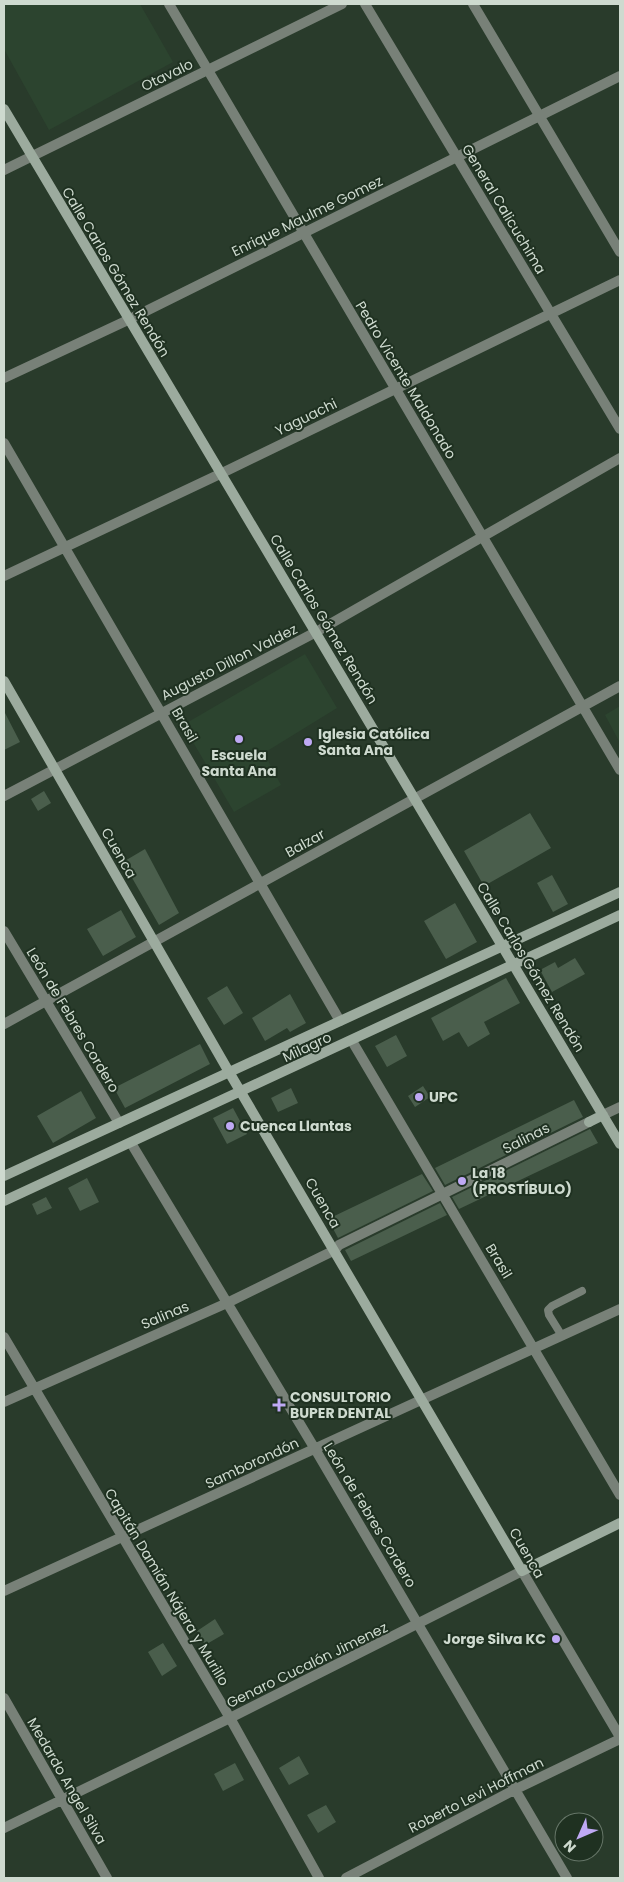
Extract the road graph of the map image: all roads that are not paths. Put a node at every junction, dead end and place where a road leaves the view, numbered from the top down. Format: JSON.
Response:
{"nodes":[{"id":1,"x":169,"y":4,"type":"edge"},
{"id":2,"x":342,"y":4,"type":"edge"},
{"id":3,"x":365,"y":4,"type":"edge"},
{"id":4,"x":472,"y":4,"type":"edge"},
{"id":5,"x":208,"y":70,"type":"junction"},
{"id":6,"x":620,"y":76,"type":"edge"},
{"id":7,"x":4,"y":109,"type":"edge"},
{"id":8,"x":540,"y":116,"type":"junction"},
{"id":9,"x":32,"y":156,"type":"junction"},
{"id":10,"x":457,"y":157,"type":"junction"},
{"id":11,"x":4,"y":170,"type":"edge"},
{"id":12,"x":304,"y":233,"type":"junction"},
{"id":13,"x":620,"y":252,"type":"edge"},
{"id":14,"x":620,"y":280,"type":"edge"},
{"id":15,"x":551,"y":313,"type":"junction"},
{"id":16,"x":128,"y":320,"type":"junction"},
{"id":17,"x":4,"y":378,"type":"edge"},
{"id":18,"x":395,"y":389,"type":"junction"},
{"id":19,"x":620,"y":429,"type":"edge"},
{"id":20,"x":4,"y":443,"type":"edge"},
{"id":21,"x":620,"y":458,"type":"edge"},
{"id":22,"x":220,"y":474,"type":"junction"},
{"id":23,"x":483,"y":538,"type":"junction"},
{"id":24,"x":65,"y":546,"type":"junction"},
{"id":25,"x":4,"y":576,"type":"edge"},
{"id":26,"x":316,"y":632,"type":"junction"},
{"id":27,"x":4,"y":681,"type":"edge"},
{"id":28,"x":620,"y":686,"type":"edge"},
{"id":29,"x":583,"y":706,"type":"junction"},
{"id":30,"x":161,"y":712,"type":"junction"},
{"id":31,"x":55,"y":770,"type":"junction"},
{"id":32,"x":620,"y":770,"type":"edge"},
{"id":33,"x":4,"y":796,"type":"edge"},
{"id":34,"x":414,"y":799,"type":"junction"},
{"id":35,"x":260,"y":883,"type":"junction"},
{"id":36,"x":620,"y":892,"type":"edge"},
{"id":37,"x":620,"y":915,"type":"edge"},
{"id":38,"x":4,"y":931,"type":"edge"},
{"id":39,"x":154,"y":942,"type":"junction"},
{"id":40,"x":502,"y":946,"type":"junction"},
{"id":41,"x":513,"y":964,"type":"junction"},
{"id":42,"x":46,"y":1002,"type":"junction"},
{"id":43,"x":340,"y":1021,"type":"junction"},
{"id":44,"x":4,"y":1024,"type":"edge"},
{"id":45,"x":352,"y":1041,"type":"junction"},
{"id":46,"x":229,"y":1072,"type":"junction"},
{"id":47,"x":241,"y":1092,"type":"junction"},
{"id":48,"x":620,"y":1106,"type":"edge"},
{"id":49,"x":603,"y":1115,"type":"junction"},
{"id":50,"x":589,"y":1122,"type":"joint"},
{"id":51,"x":119,"y":1123,"type":"junction"},
{"id":52,"x":131,"y":1143,"type":"junction"},
{"id":53,"x":620,"y":1144,"type":"edge"},
{"id":54,"x":4,"y":1176,"type":"edge"},
{"id":55,"x":444,"y":1195,"type":"junction"},
{"id":56,"x":4,"y":1201,"type":"edge"},
{"id":57,"x":337,"y":1248,"type":"junction"},
{"id":58,"x":582,"y":1291,"type":"dead end"},
{"id":59,"x":227,"y":1303,"type":"junction"},
{"id":60,"x":620,"y":1309,"type":"edge"},
{"id":61,"x":562,"y":1336,"type":"junction"},
{"id":62,"x":4,"y":1337,"type":"edge"},
{"id":63,"x":534,"y":1348,"type":"junction"},
{"id":64,"x":34,"y":1387,"type":"junction"},
{"id":65,"x":422,"y":1400,"type":"junction"},
{"id":66,"x":4,"y":1402,"type":"edge"},
{"id":67,"x":315,"y":1449,"type":"junction"},
{"id":68,"x":620,"y":1496,"type":"edge"},
{"id":69,"x":620,"y":1524,"type":"edge"},
{"id":70,"x":122,"y":1538,"type":"junction"},
{"id":71,"x":522,"y":1572,"type":"junction"},
{"id":72,"x":4,"y":1591,"type":"edge"},
{"id":73,"x":419,"y":1624,"type":"junction"},
{"id":74,"x":4,"y":1698,"type":"edge"},
{"id":75,"x":230,"y":1718,"type":"junction"},
{"id":76,"x":620,"y":1738,"type":"edge"},
{"id":77,"x":514,"y":1790,"type":"junction"},
{"id":78,"x":62,"y":1799,"type":"junction"},
{"id":79,"x":4,"y":1828,"type":"edge"},
{"id":80,"x":106,"y":1878,"type":"edge"},
{"id":81,"x":319,"y":1878,"type":"edge"},
{"id":82,"x":346,"y":1878,"type":"edge"},
{"id":83,"x":567,"y":1878,"type":"edge"}],
"edges":[{"from":1,"to":5,"type":"street","name":"Pedro Vicente Maldonado"},
{"from":2,"to":5,"type":"street","name":"Otavalo"},
{"from":3,"to":10,"type":"street","name":"General Calicuchima"},
{"from":4,"to":8,"type":"street"},
{"from":5,"to":9,"type":"street","name":"Otavalo"},
{"from":5,"to":12,"type":"street","name":"Pedro Vicente Maldonado"},
{"from":6,"to":8,"type":"street","name":"Enrique Maulme Gomez"},
{"from":7,"to":9,"type":"main road","name":"Calle Carlos Gómez Rendón"},
{"from":8,"to":10,"type":"street","name":"Enrique Maulme Gomez"},
{"from":8,"to":13,"type":"street"},
{"from":9,"to":11,"type":"street","name":"Otavalo"},
{"from":9,"to":16,"type":"main road","name":"Calle Carlos Gómez Rendón"},
{"from":10,"to":12,"type":"street","name":"Enrique Maulme Gomez"},
{"from":10,"to":15,"type":"street","name":"General Calicuchima"},
{"from":12,"to":16,"type":"street","name":"Enrique Maulme Gomez"},
{"from":12,"to":18,"type":"street","name":"Pedro Vicente Maldonado"},
{"from":14,"to":15,"type":"street","name":"Yaguachi"},
{"from":15,"to":18,"type":"street","name":"Yaguachi"},
{"from":15,"to":19,"type":"street","name":"General Calicuchima"},
{"from":16,"to":17,"type":"street","name":"Enrique Maulme Gomez"},
{"from":16,"to":22,"type":"main road","name":"Calle Carlos Gómez Rendón"},
{"from":18,"to":22,"type":"street","name":"Yaguachi"},
{"from":18,"to":23,"type":"street","name":"Pedro Vicente Maldonado"},
{"from":20,"to":24,"type":"street","name":"Brasil"},
{"from":21,"to":23,"type":"street","name":"Augusto Dillon Valdez"},
{"from":22,"to":24,"type":"street","name":"Yaguachi"},
{"from":22,"to":26,"type":"main road","name":"Calle Carlos Gómez Rendón"},
{"from":23,"to":26,"type":"street","name":"Augusto Dillon Valdez"},
{"from":23,"to":29,"type":"street","name":"Pedro Vicente Maldonado"},
{"from":24,"to":25,"type":"street","name":"Yaguachi"},
{"from":24,"to":30,"type":"street","name":"Brasil"},
{"from":26,"to":30,"type":"street","name":"Augusto Dillon Valdez"},
{"from":26,"to":34,"type":"main road","name":"Calle Carlos Gómez Rendón"},
{"from":27,"to":31,"type":"main road","name":"Cuenca"},
{"from":28,"to":29,"type":"street","name":"Balzar"},
{"from":29,"to":32,"type":"street","name":"Pedro Vicente Maldonado"},
{"from":29,"to":34,"type":"street","name":"Balzar"},
{"from":30,"to":31,"type":"street","name":"Augusto Dillon Valdez"},
{"from":30,"to":35,"type":"street","name":"Brasil"},
{"from":31,"to":33,"type":"street","name":"Augusto Dillon Valdez"},
{"from":31,"to":39,"type":"main road","name":"Cuenca"},
{"from":34,"to":35,"type":"street","name":"Balzar"},
{"from":34,"to":40,"type":"main road","name":"Calle Carlos Gómez Rendón"},
{"from":35,"to":39,"type":"street","name":"Balzar"},
{"from":35,"to":43,"type":"street","name":"Brasil"},
{"from":36,"to":40,"type":"main road","name":"Milagro"},
{"from":37,"to":41,"type":"main road","name":"Milagro"},
{"from":38,"to":42,"type":"street","name":"León de Febres Cordero"},
{"from":39,"to":42,"type":"street","name":"Balzar"},
{"from":39,"to":46,"type":"main road","name":"Cuenca"},
{"from":40,"to":41,"type":"main road","name":"Calle Carlos Gómez Rendón"},
{"from":40,"to":43,"type":"main road","name":"Milagro"},
{"from":41,"to":45,"type":"main road","name":"Milagro"},
{"from":41,"to":49,"type":"main road","name":"Calle Carlos Gómez Rendón"},
{"from":42,"to":44,"type":"street","name":"Balzar"},
{"from":42,"to":51,"type":"street","name":"León de Febres Cordero"},
{"from":43,"to":46,"type":"main road","name":"Milagro"},
{"from":45,"to":47,"type":"main road","name":"Milagro"},
{"from":45,"to":55,"type":"street","name":"Brasil"},
{"from":46,"to":47,"type":"main road","name":"Cuenca"},
{"from":46,"to":51,"type":"main road","name":"Milagro"},
{"from":47,"to":52,"type":"main road","name":"Milagro"},
{"from":47,"to":57,"type":"main road","name":"Cuenca"},
{"from":48,"to":49,"type":"street"},
{"from":49,"to":50,"type":"main road"},
{"from":49,"to":53,"type":"main road","name":"Calle Carlos Gómez Rendón"},
{"from":50,"to":55,"type":"street","name":"Salinas"},
{"from":51,"to":54,"type":"main road"},
{"from":52,"to":56,"type":"main road","name":"Milagro"},
{"from":52,"to":59,"type":"street","name":"León de Febres Cordero"},
{"from":55,"to":57,"type":"street","name":"Salinas"},
{"from":55,"to":63,"type":"street","name":"Brasil"},
{"from":57,"to":59,"type":"street","name":"Salinas"},
{"from":57,"to":65,"type":"main road","name":"Cuenca"},
{"from":58,"to":61,"type":"lane"},
{"from":59,"to":64,"type":"street","name":"Salinas"},
{"from":59,"to":67,"type":"street","name":"León de Febres Cordero"},
{"from":60,"to":61,"type":"street","name":"Samborondón"},
{"from":61,"to":63,"type":"street","name":"Samborondón"},
{"from":62,"to":64,"type":"street","name":"Capitán Damián Nájera y Murillo"},
{"from":63,"to":65,"type":"street","name":"Samborondón"},
{"from":63,"to":68,"type":"street","name":"Brasil"},
{"from":64,"to":66,"type":"street","name":"Salinas"},
{"from":64,"to":70,"type":"street","name":"Capitán Damián Nájera y Murillo"},
{"from":65,"to":67,"type":"street","name":"Samborondón"},
{"from":65,"to":71,"type":"main road","name":"Cuenca"},
{"from":67,"to":70,"type":"street","name":"Samborondón"},
{"from":67,"to":73,"type":"street","name":"León de Febres Cordero"},
{"from":69,"to":71,"type":"main road","name":"Genaro Cucalón Jimenez"},
{"from":70,"to":72,"type":"street","name":"Samborondón"},
{"from":70,"to":75,"type":"street","name":"Capitán Damián Nájera y Murillo"},
{"from":71,"to":73,"type":"street","name":"Genaro Cucalón Jimenez"},
{"from":71,"to":76,"type":"street","name":"Cuenca"},
{"from":73,"to":75,"type":"street","name":"Genaro Cucalón Jimenez"},
{"from":73,"to":77,"type":"street","name":"León de Febres Cordero"},
{"from":74,"to":78,"type":"street","name":"Medardo Angel Silva"},
{"from":75,"to":78,"type":"street","name":"Genaro Cucalón Jimenez"},
{"from":75,"to":81,"type":"street","name":"Capitán Damián Nájera y Murillo"},
{"from":76,"to":77,"type":"street","name":"Roberto Levi Hoffman"},
{"from":77,"to":82,"type":"street","name":"Roberto Levi Hoffman"},
{"from":77,"to":83,"type":"street","name":"León de Febres Cordero"},
{"from":78,"to":79,"type":"street","name":"Genaro Cucalón Jimenez"},
{"from":78,"to":80,"type":"street","name":"Medardo Angel Silva"}]}
